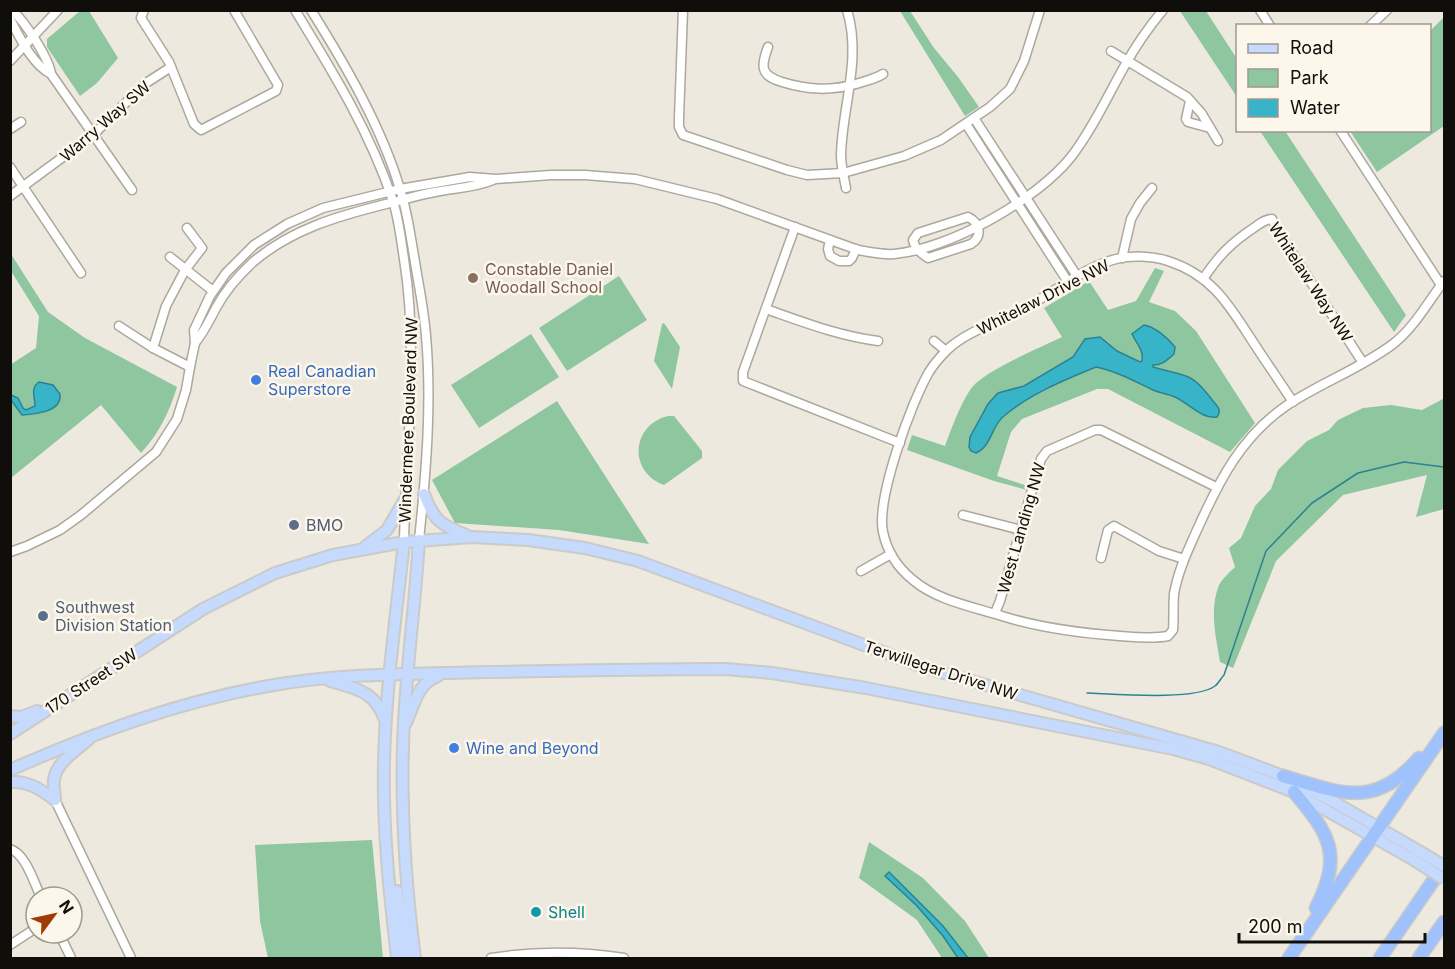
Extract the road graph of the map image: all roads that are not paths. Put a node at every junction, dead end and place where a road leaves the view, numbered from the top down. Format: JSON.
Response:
{"nodes":[{"id":1,"x":12,"y":10,"type":"edge"},
{"id":2,"x":58,"y":10,"type":"edge"},
{"id":3,"x":144,"y":10,"type":"edge"},
{"id":4,"x":234,"y":10,"type":"edge"},
{"id":5,"x":295,"y":10,"type":"edge"},
{"id":6,"x":311,"y":10,"type":"edge"},
{"id":7,"x":682,"y":10,"type":"edge"},
{"id":8,"x":847,"y":10,"type":"edge"},
{"id":9,"x":1040,"y":10,"type":"edge"},
{"id":10,"x":1163,"y":10,"type":"edge"},
{"id":11,"x":1260,"y":10,"type":"edge"},
{"id":12,"x":1387,"y":10,"type":"edge"},
{"id":13,"x":1377,"y":14,"type":"edge"},
{"id":14,"x":10,"y":19,"type":"edge"},
{"id":15,"x":1269,"y":24,"type":"edge"},
{"id":16,"x":33,"y":38,"type":"junction"},
{"id":17,"x":25,"y":46,"type":"junction"},
{"id":18,"x":768,"y":47,"type":"dead end"},
{"id":19,"x":1111,"y":51,"type":"dead end"},
{"id":20,"x":1127,"y":60,"type":"junction"},
{"id":21,"x":10,"y":61,"type":"edge"},
{"id":22,"x":171,"y":67,"type":"junction"},
{"id":23,"x":51,"y":74,"type":"junction"},
{"id":24,"x":883,"y":74,"type":"dead end"},
{"id":25,"x":850,"y":85,"type":"junction"},
{"id":26,"x":1190,"y":101,"type":"junction"},
{"id":27,"x":974,"y":118,"type":"junction"},
{"id":28,"x":21,"y":122,"type":"dead end"},
{"id":29,"x":966,"y":124,"type":"junction"},
{"id":30,"x":1210,"y":128,"type":"junction"},
{"id":31,"x":10,"y":129,"type":"edge"},
{"id":32,"x":1341,"y":132,"type":"edge"},
{"id":33,"x":94,"y":134,"type":"junction"},
{"id":34,"x":1218,"y":141,"type":"dead end"},
{"id":35,"x":10,"y":167,"type":"edge"},
{"id":36,"x":843,"y":173,"type":"junction"},
{"id":37,"x":496,"y":178,"type":"junction"},
{"id":38,"x":24,"y":187,"type":"junction"},
{"id":39,"x":846,"y":188,"type":"dead end"},
{"id":40,"x":1152,"y":188,"type":"dead end"},
{"id":41,"x":400,"y":189,"type":"junction"},
{"id":42,"x":132,"y":190,"type":"dead end"},
{"id":43,"x":389,"y":191,"type":"junction"},
{"id":44,"x":10,"y":196,"type":"edge"},
{"id":45,"x":1026,"y":197,"type":"junction"},
{"id":46,"x":403,"y":200,"type":"junction"},
{"id":47,"x":393,"y":202,"type":"junction"},
{"id":48,"x":1017,"y":202,"type":"junction"},
{"id":49,"x":978,"y":226,"type":"junction"},
{"id":50,"x":187,"y":228,"type":"dead end"},
{"id":51,"x":795,"y":228,"type":"junction"},
{"id":52,"x":831,"y":240,"type":"junction"},
{"id":53,"x":856,"y":249,"type":"junction"},
{"id":54,"x":917,"y":249,"type":"junction"},
{"id":55,"x":171,"y":257,"type":"dead end"},
{"id":56,"x":1122,"y":258,"type":"junction"},
{"id":57,"x":185,"y":270,"type":"junction"},
{"id":58,"x":81,"y":273,"type":"dead end"},
{"id":59,"x":1077,"y":276,"type":"junction"},
{"id":60,"x":1203,"y":279,"type":"junction"},
{"id":61,"x":1068,"y":282,"type":"junction"},
{"id":62,"x":1443,"y":283,"type":"edge"},
{"id":63,"x":213,"y":291,"type":"junction"},
{"id":64,"x":766,"y":309,"type":"junction"},
{"id":65,"x":119,"y":326,"type":"dead end"},
{"id":66,"x":878,"y":341,"type":"dead end"},
{"id":67,"x":934,"y":341,"type":"dead end"},
{"id":68,"x":195,"y":343,"type":"junction"},
{"id":69,"x":153,"y":348,"type":"junction"},
{"id":70,"x":946,"y":351,"type":"junction"},
{"id":71,"x":1363,"y":363,"type":"junction"},
{"id":72,"x":190,"y":367,"type":"junction"},
{"id":73,"x":1293,"y":402,"type":"junction"},
{"id":74,"x":900,"y":443,"type":"junction"},
{"id":75,"x":1216,"y":487,"type":"junction"},
{"id":76,"x":424,"y":494,"type":"junction"},
{"id":77,"x":405,"y":499,"type":"junction"},
{"id":78,"x":963,"y":515,"type":"dead end"},
{"id":79,"x":1021,"y":530,"type":"junction"},
{"id":80,"x":472,"y":537,"type":"junction"},
{"id":81,"x":419,"y":540,"type":"junction"},
{"id":82,"x":404,"y":542,"type":"junction"},
{"id":83,"x":365,"y":548,"type":"junction"},
{"id":84,"x":10,"y":552,"type":"edge"},
{"id":85,"x":891,"y":554,"type":"junction"},
{"id":86,"x":1101,"y":558,"type":"dead end"},
{"id":87,"x":1184,"y":559,"type":"junction"},
{"id":88,"x":861,"y":571,"type":"dead end"},
{"id":89,"x":995,"y":613,"type":"junction"},
{"id":90,"x":447,"y":673,"type":"junction"},
{"id":91,"x":389,"y":674,"type":"junction"},
{"id":92,"x":407,"y":674,"type":"junction"},
{"id":93,"x":321,"y":679,"type":"junction"},
{"id":94,"x":57,"y":704,"type":"junction"},
{"id":95,"x":10,"y":716,"type":"edge"},
{"id":96,"x":386,"y":723,"type":"junction"},
{"id":97,"x":1444,"y":727,"type":"edge"},
{"id":98,"x":404,"y":728,"type":"junction"},
{"id":99,"x":98,"y":732,"type":"junction"},
{"id":100,"x":1444,"y":733,"type":"edge"},
{"id":101,"x":10,"y":734,"type":"edge"},
{"id":102,"x":10,"y":770,"type":"edge"},
{"id":103,"x":1283,"y":776,"type":"junction"},
{"id":104,"x":10,"y":782,"type":"edge"},
{"id":105,"x":1294,"y":792,"type":"junction"},
{"id":106,"x":55,"y":800,"type":"junction"},
{"id":107,"x":1376,"y":832,"type":"junction"},
{"id":108,"x":10,"y":849,"type":"edge"},
{"id":109,"x":1416,"y":856,"type":"junction"},
{"id":110,"x":1444,"y":865,"type":"edge"},
{"id":111,"x":387,"y":868,"type":"junction"},
{"id":112,"x":1444,"y":879,"type":"edge"},
{"id":113,"x":35,"y":885,"type":"edge"},
{"id":114,"x":1444,"y":922,"type":"edge"},
{"id":115,"x":24,"y":936,"type":"edge"},
{"id":116,"x":1299,"y":944,"type":"junction"},
{"id":117,"x":10,"y":945,"type":"edge"},
{"id":118,"x":131,"y":958,"type":"edge"},
{"id":119,"x":397,"y":958,"type":"edge"},
{"id":120,"x":407,"y":958,"type":"edge"},
{"id":121,"x":415,"y":958,"type":"edge"},
{"id":122,"x":491,"y":958,"type":"edge"},
{"id":123,"x":624,"y":958,"type":"edge"},
{"id":124,"x":1288,"y":958,"type":"edge"},
{"id":125,"x":1380,"y":958,"type":"edge"},
{"id":126,"x":1419,"y":958,"type":"edge"}],
"edges":[{"from":1,"to":16,"type":"street"},
{"from":2,"to":16,"type":"street"},
{"from":3,"to":22,"type":"street"},
{"from":4,"to":22,"type":"street"},
{"from":5,"to":43,"type":"street","name":"Windermere Boulevard NW"},
{"from":6,"to":41,"type":"street","name":"Windermere Boulevard NW"},
{"from":7,"to":36,"type":"street"},
{"from":8,"to":25,"type":"street"},
{"from":9,"to":27,"type":"street"},
{"from":10,"to":20,"type":"street"},
{"from":11,"to":15,"type":"street"},
{"from":12,"to":13,"type":"street"},
{"from":14,"to":17,"type":"street"},
{"from":16,"to":17,"type":"street"},
{"from":16,"to":23,"type":"street"},
{"from":17,"to":21,"type":"street"},
{"from":17,"to":23,"type":"street"},
{"from":18,"to":25,"type":"street"},
{"from":19,"to":20,"type":"street"},
{"from":20,"to":26,"type":"street"},
{"from":20,"to":45,"type":"street"},
{"from":22,"to":33,"type":"street","name":"Warry Way SW"},
{"from":23,"to":33,"type":"street"},
{"from":24,"to":25,"type":"street"},
{"from":25,"to":36,"type":"street"},
{"from":26,"to":30,"type":"street"},
{"from":26,"to":30,"type":"street"},
{"from":27,"to":29,"type":"street"},
{"from":27,"to":45,"type":"street"},
{"from":28,"to":31,"type":"street"},
{"from":29,"to":36,"type":"street"},
{"from":29,"to":48,"type":"street"},
{"from":30,"to":34,"type":"street"},
{"from":32,"to":62,"type":"street"},
{"from":33,"to":38,"type":"street","name":"Warry Way SW"},
{"from":33,"to":42,"type":"street"},
{"from":35,"to":38,"type":"street"},
{"from":36,"to":39,"type":"street"},
{"from":37,"to":41,"type":"street"},
{"from":37,"to":46,"type":"street"},
{"from":37,"to":51,"type":"street"},
{"from":38,"to":44,"type":"street","name":"Warry Way SW"},
{"from":38,"to":58,"type":"street"},
{"from":40,"to":56,"type":"street"},
{"from":41,"to":43,"type":"street"},
{"from":41,"to":46,"type":"street","name":"Windermere Boulevard NW"},
{"from":43,"to":47,"type":"street","name":"Windermere Boulevard NW"},
{"from":43,"to":63,"type":"street"},
{"from":45,"to":48,"type":"street"},
{"from":45,"to":59,"type":"street"},
{"from":46,"to":47,"type":"street"},
{"from":46,"to":76,"type":"street","name":"Windermere Boulevard NW"},
{"from":47,"to":68,"type":"street"},
{"from":47,"to":77,"type":"street","name":"Windermere Boulevard NW"},
{"from":48,"to":49,"type":"street"},
{"from":48,"to":61,"type":"street"},
{"from":49,"to":54,"type":"street"},
{"from":49,"to":54,"type":"street"},
{"from":49,"to":54,"type":"street"},
{"from":50,"to":57,"type":"street"},
{"from":51,"to":52,"type":"street"},
{"from":51,"to":64,"type":"street"},
{"from":52,"to":53,"type":"street"},
{"from":52,"to":53,"type":"street"},
{"from":53,"to":54,"type":"street"},
{"from":55,"to":57,"type":"street"},
{"from":56,"to":59,"type":"street","name":"Whitelaw Drive NW"},
{"from":56,"to":60,"type":"street","name":"Whitelaw Drive NW"},
{"from":57,"to":63,"type":"street"},
{"from":57,"to":69,"type":"street"},
{"from":59,"to":61,"type":"street","name":"Whitelaw Drive NW"},
{"from":60,"to":71,"type":"street","name":"Whitelaw Way NW"},
{"from":60,"to":73,"type":"street","name":"Whitelaw Drive NW"},
{"from":61,"to":70,"type":"street","name":"Whitelaw Drive NW"},
{"from":62,"to":71,"type":"street"},
{"from":63,"to":68,"type":"street"},
{"from":64,"to":66,"type":"street"},
{"from":64,"to":74,"type":"street"},
{"from":65,"to":69,"type":"street"},
{"from":67,"to":70,"type":"street"},
{"from":68,"to":72,"type":"street"},
{"from":69,"to":72,"type":"street"},
{"from":70,"to":74,"type":"street","name":"Whitelaw Drive NW"},
{"from":71,"to":73,"type":"street"},
{"from":72,"to":84,"type":"street"},
{"from":73,"to":75,"type":"street"},
{"from":74,"to":85,"type":"street","name":"Whitelaw Drive NW"},
{"from":75,"to":79,"type":"street","name":"West Landing NW"},
{"from":75,"to":87,"type":"street"},
{"from":76,"to":80,"type":"main road"},
{"from":76,"to":81,"type":"street","name":"Windermere Boulevard NW"},
{"from":77,"to":82,"type":"street","name":"Windermere Boulevard NW"},
{"from":77,"to":83,"type":"main road"},
{"from":78,"to":79,"type":"street"},
{"from":79,"to":89,"type":"street","name":"West Landing NW"},
{"from":80,"to":81,"type":"main road","name":"Terwillegar Drive NW"},
{"from":80,"to":103,"type":"main road","name":"Terwillegar Drive NW"},
{"from":81,"to":82,"type":"main road","name":"Terwillegar Drive NW"},
{"from":81,"to":92,"type":"main road","name":"Windermere Boulevard NW"},
{"from":82,"to":83,"type":"main road","name":"170 Street SW"},
{"from":82,"to":91,"type":"main road","name":"Windermere Boulevard NW"},
{"from":83,"to":94,"type":"main road","name":"170 Street SW"},
{"from":85,"to":88,"type":"street"},
{"from":85,"to":89,"type":"street","name":"Whitelaw Drive NW"},
{"from":86,"to":87,"type":"street"},
{"from":87,"to":89,"type":"street","name":"Whitelaw Drive NW"},
{"from":90,"to":92,"type":"main road","name":"Terwillegar Drive NW"},
{"from":90,"to":98,"type":"main road"},
{"from":90,"to":105,"type":"main road","name":"Terwillegar Drive NW"},
{"from":91,"to":92,"type":"main road","name":"Terwillegar Drive NW"},
{"from":91,"to":93,"type":"main road"},
{"from":91,"to":96,"type":"main road","name":"Windermere Boulevard NW"},
{"from":92,"to":98,"type":"main road","name":"Windermere Boulevard NW"},
{"from":93,"to":96,"type":"main road"},
{"from":93,"to":99,"type":"main road"},
{"from":94,"to":95,"type":"main road"},
{"from":94,"to":101,"type":"main road","name":"170 Street SW"},
{"from":96,"to":111,"type":"main road","name":"Windermere Boulevard NW"},
{"from":97,"to":103,"type":"highway"},
{"from":98,"to":121,"type":"main road","name":"Windermere Boulevard NW"},
{"from":99,"to":102,"type":"main road"},
{"from":99,"to":106,"type":"main road"},
{"from":100,"to":107,"type":"highway"},
{"from":103,"to":107,"type":"main road","name":"Terwillegar Drive NW"},
{"from":104,"to":106,"type":"main road"},
{"from":105,"to":107,"type":"main road","name":"Terwillegar Drive NW"},
{"from":105,"to":116,"type":"highway"},
{"from":106,"to":118,"type":"street"},
{"from":107,"to":109,"type":"main road","name":"Terwillegar Drive NW"},
{"from":107,"to":116,"type":"highway"},
{"from":108,"to":113,"type":"street"},
{"from":109,"to":110,"type":"main road","name":"Terwillegar Drive NW","bridge":true},
{"from":109,"to":112,"type":"main road","name":"Terwillegar Drive NW","bridge":true},
{"from":110,"to":125,"type":"highway"},
{"from":111,"to":119,"type":"main road"},
{"from":111,"to":120,"type":"main road"},
{"from":114,"to":126,"type":"highway"},
{"from":115,"to":117,"type":"street"},
{"from":116,"to":124,"type":"highway"},
{"from":122,"to":123,"type":"street"}]}
